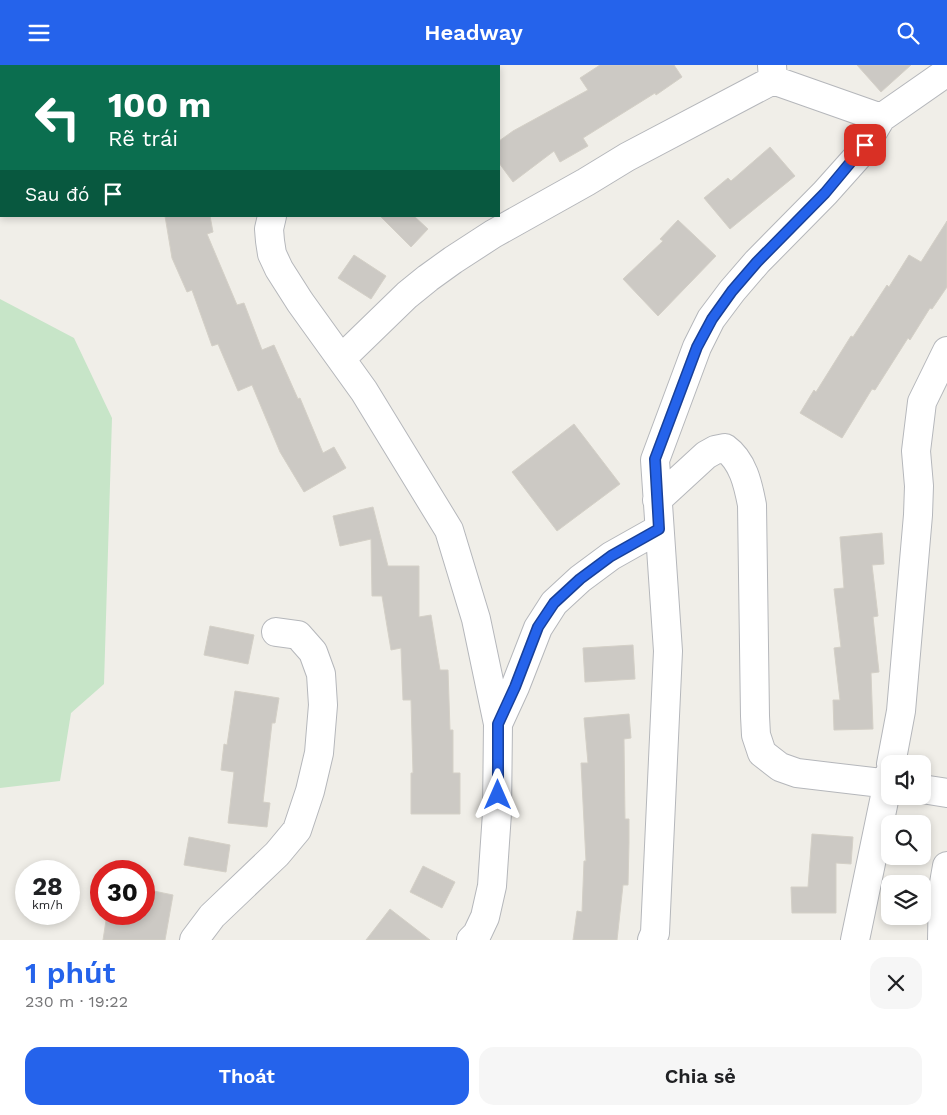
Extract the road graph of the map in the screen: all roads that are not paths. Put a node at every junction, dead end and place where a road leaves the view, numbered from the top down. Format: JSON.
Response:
{"nodes":[{"id":1,"x":772,"y":72,"type":"edge"},
{"id":2,"x":947,"y":72,"type":"edge"},
{"id":3,"x":881,"y":118,"type":"junction"},
{"id":4,"x":272,"y":217,"type":"edge"},
{"id":5,"x":947,"y":351,"type":"edge"},
{"id":6,"x":341,"y":359,"type":"junction"},
{"id":7,"x":657,"y":500,"type":"junction"},
{"id":8,"x":659,"y":529,"type":"junction"},
{"id":9,"x":276,"y":632,"type":"dead end"},
{"id":10,"x":498,"y":724,"type":"junction"},
{"id":11,"x":894,"y":755,"type":"edge"},
{"id":12,"x":881,"y":776,"type":"edge"},
{"id":13,"x":931,"y":790,"type":"edge"},
{"id":14,"x":947,"y":793,"type":"edge"},
{"id":15,"x":884,"y":805,"type":"edge"},
{"id":16,"x":947,"y":866,"type":"edge"},
{"id":17,"x":194,"y":940,"type":"edge"},
{"id":18,"x":471,"y":940,"type":"edge"},
{"id":19,"x":652,"y":940,"type":"edge"},
{"id":20,"x":855,"y":940,"type":"edge"},
{"id":21,"x":942,"y":940,"type":"edge"}],
"edges":[{"from":1,"to":3,"type":"street"},
{"from":1,"to":6,"type":"street"},
{"from":2,"to":3,"type":"street"},
{"from":3,"to":7,"type":"street"},
{"from":4,"to":6,"type":"street"},
{"from":5,"to":11,"type":"street"},
{"from":6,"to":10,"type":"street"},
{"from":7,"to":8,"type":"street"},
{"from":7,"to":12,"type":"street"},
{"from":8,"to":10,"type":"street"},
{"from":8,"to":19,"type":"street"},
{"from":9,"to":17,"type":"street"},
{"from":10,"to":18,"type":"street"},
{"from":13,"to":14,"type":"street"},
{"from":15,"to":20,"type":"street"},
{"from":16,"to":21,"type":"street"}]}
